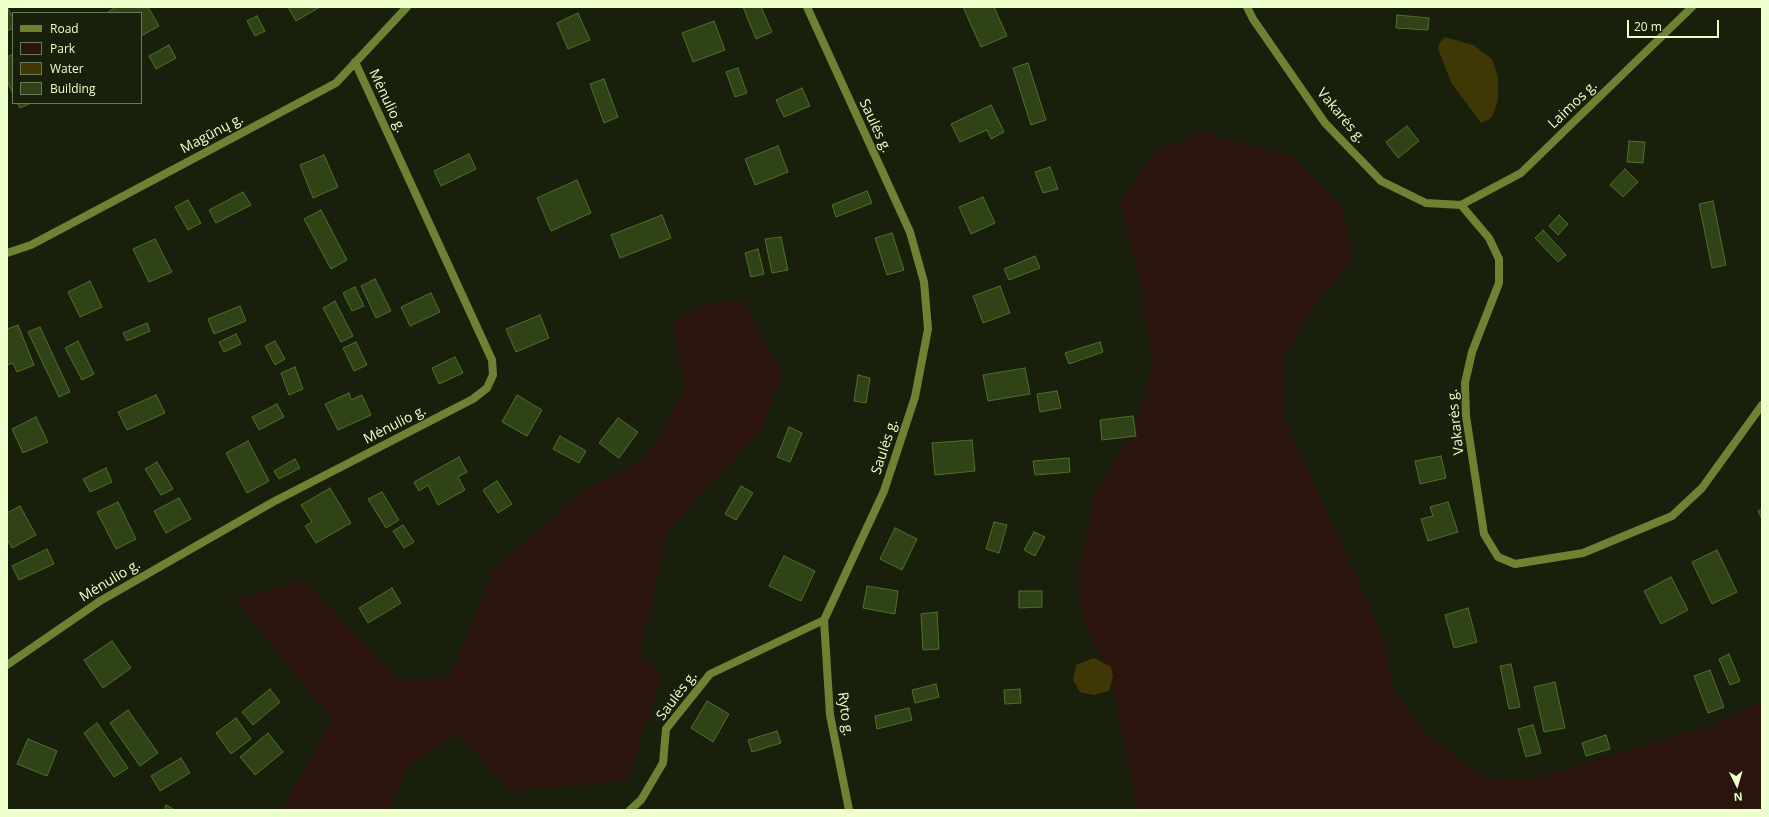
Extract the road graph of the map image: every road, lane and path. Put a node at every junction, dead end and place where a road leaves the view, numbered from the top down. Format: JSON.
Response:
{"nodes":[{"id":1,"x":407,"y":7,"type":"edge"},
{"id":2,"x":807,"y":7,"type":"edge"},
{"id":3,"x":1247,"y":7,"type":"edge"},
{"id":4,"x":1692,"y":7,"type":"edge"},
{"id":5,"x":355,"y":62,"type":"junction"},
{"id":6,"x":1461,"y":205,"type":"junction"},
{"id":7,"x":7,"y":253,"type":"edge"},
{"id":8,"x":1762,"y":405,"type":"edge"},
{"id":9,"x":824,"y":620,"type":"junction"},
{"id":10,"x":7,"y":665,"type":"edge"},
{"id":11,"x":630,"y":810,"type":"edge"},
{"id":12,"x":849,"y":810,"type":"edge"}],
"edges":[{"from":1,"to":5,"type":"street","name":"Magūnų g."},
{"from":2,"to":9,"type":"street","name":"Saulės g."},
{"from":3,"to":6,"type":"street","name":"Vakarės g."},
{"from":4,"to":6,"type":"street","name":"Laimos g."},
{"from":5,"to":7,"type":"street","name":"Magūnų g."},
{"from":5,"to":10,"type":"street","name":"Mėnulio g."},
{"from":6,"to":8,"type":"street","name":"Vakarės g."},
{"from":9,"to":11,"type":"street","name":"Saulės g."},
{"from":9,"to":12,"type":"street","name":"Ryto g."}]}
